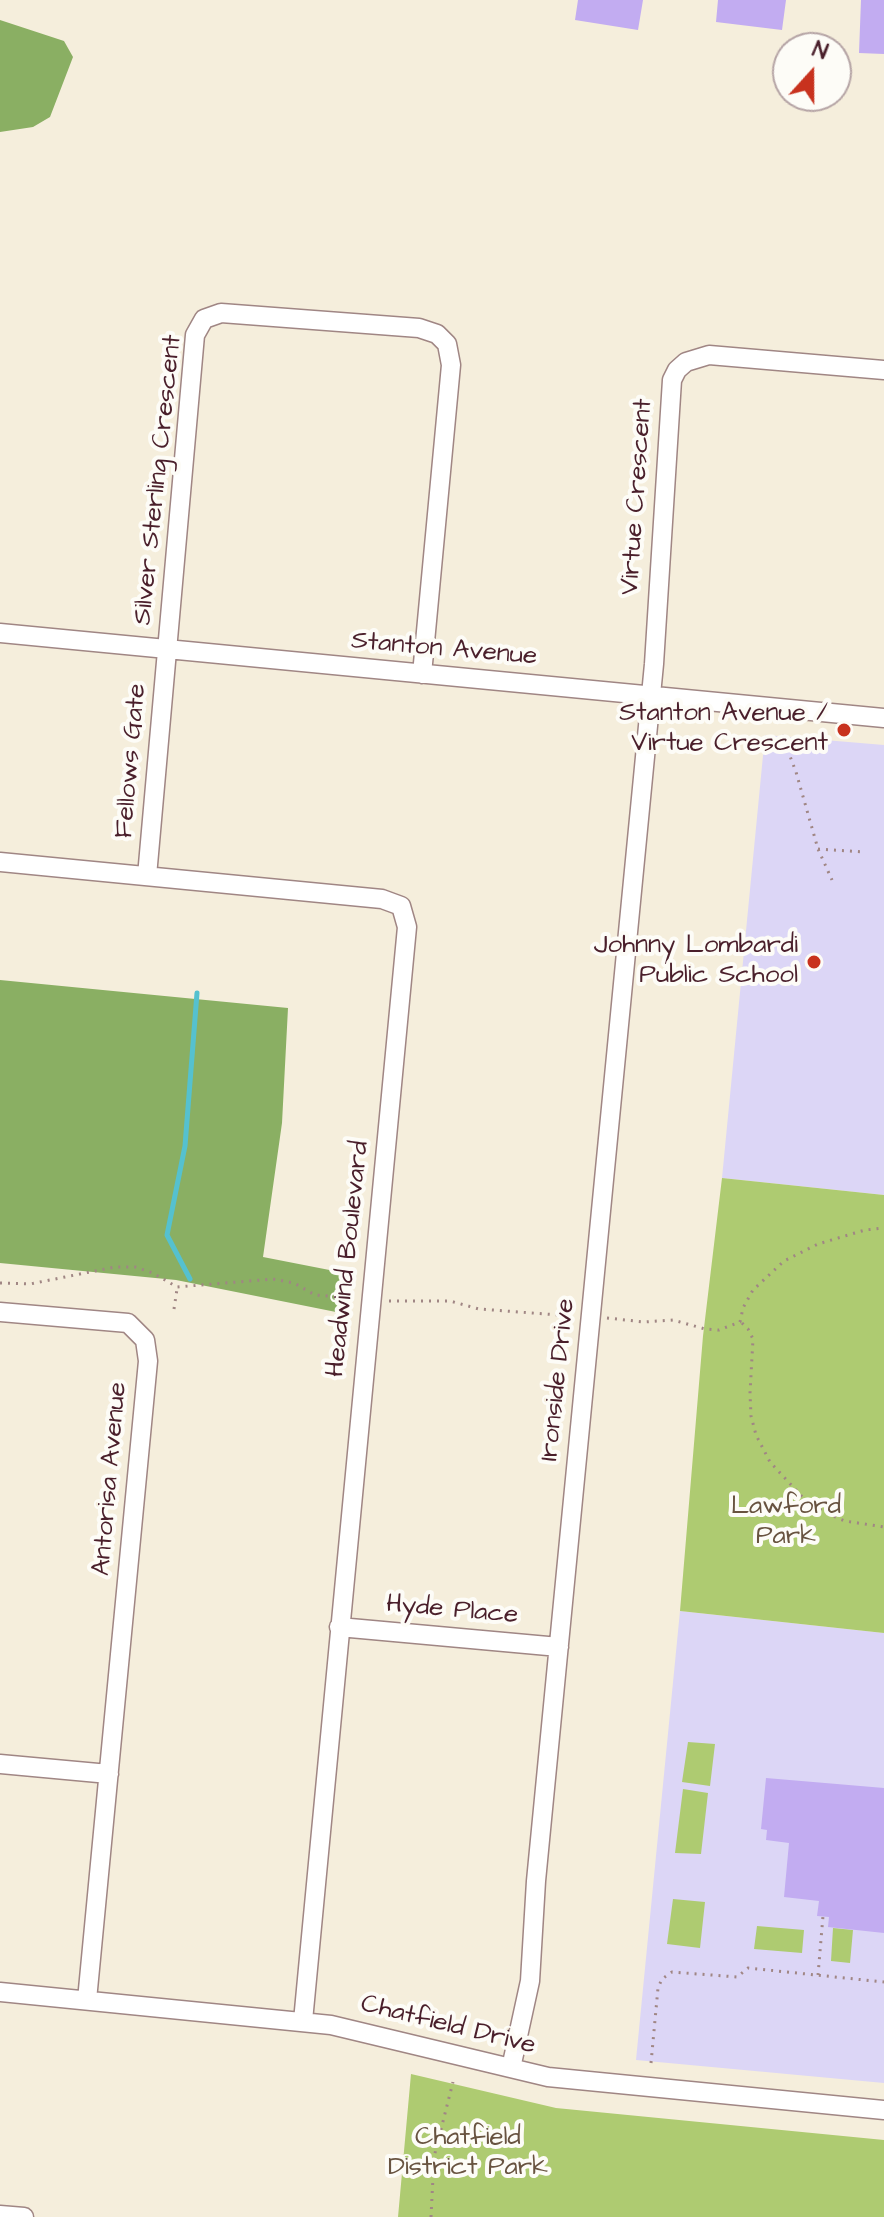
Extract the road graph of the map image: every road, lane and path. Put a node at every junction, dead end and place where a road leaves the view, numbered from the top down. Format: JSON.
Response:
{"nodes":[{"id":1,"x":884,"y":370,"type":"edge"},
{"id":2,"x":0,"y":633,"type":"edge"},
{"id":3,"x":168,"y":651,"type":"junction"},
{"id":4,"x":422,"y":674,"type":"junction"},
{"id":5,"x":651,"y":695,"type":"junction"},
{"id":6,"x":884,"y":718,"type":"edge"},
{"id":7,"x":782,"y":735,"type":"dead end"},
{"id":8,"x":818,"y":849,"type":"junction"},
{"id":9,"x":865,"y":852,"type":"dead end"},
{"id":10,"x":0,"y":862,"type":"edge"},
{"id":11,"x":147,"y":876,"type":"junction"},
{"id":12,"x":832,"y":880,"type":"dead end"},
{"id":13,"x":884,"y":1228,"type":"edge"},
{"id":14,"x":0,"y":1283,"type":"edge"},
{"id":15,"x":177,"y":1287,"type":"junction"},
{"id":16,"x":350,"y":1298,"type":"dead end"},
{"id":17,"x":392,"y":1302,"type":"dead end"},
{"id":18,"x":174,"y":1309,"type":"dead end"},
{"id":19,"x":0,"y":1312,"type":"edge"},
{"id":20,"x":573,"y":1316,"type":"dead end"},
{"id":21,"x":613,"y":1319,"type":"dead end"},
{"id":22,"x":740,"y":1322,"type":"junction"},
{"id":23,"x":884,"y":1527,"type":"edge"},
{"id":24,"x":339,"y":1627,"type":"junction"},
{"id":25,"x":559,"y":1647,"type":"junction"},
{"id":26,"x":0,"y":1764,"type":"edge"},
{"id":27,"x":109,"y":1774,"type":"junction"},
{"id":28,"x":823,"y":1916,"type":"dead end"},
{"id":29,"x":818,"y":1975,"type":"junction"},
{"id":30,"x":884,"y":1982,"type":"edge"},
{"id":31,"x":0,"y":1992,"type":"edge"},
{"id":32,"x":87,"y":2000,"type":"junction"},
{"id":33,"x":303,"y":2021,"type":"junction"},
{"id":34,"x":651,"y":2063,"type":"dead end"},
{"id":35,"x":511,"y":2068,"type":"junction"},
{"id":36,"x":453,"y":2082,"type":"dead end"},
{"id":37,"x":884,"y":2110,"type":"edge"},
{"id":38,"x":0,"y":2215,"type":"edge"},
{"id":39,"x":24,"y":2217,"type":"edge"},
{"id":40,"x":431,"y":2217,"type":"edge"}],
"edges":[{"from":1,"to":5,"type":"street","name":"Virtue Crescent"},
{"from":2,"to":3,"type":"street","name":"Stanton Avenue"},
{"from":3,"to":4,"type":"street","name":"Stanton Avenue"},
{"from":3,"to":4,"type":"street","name":"Silver Sterling Crescent"},
{"from":3,"to":11,"type":"street","name":"Fellows Gate"},
{"from":4,"to":5,"type":"street","name":"Stanton Avenue"},
{"from":5,"to":6,"type":"street","name":"Stanton Avenue"},
{"from":5,"to":25,"type":"street","name":"Ironside Drive"},
{"from":7,"to":8,"type":"path"},
{"from":8,"to":9,"type":"path"},
{"from":8,"to":12,"type":"path"},
{"from":10,"to":11,"type":"street","name":"Headwind Boulevard"},
{"from":11,"to":24,"type":"street","name":"Headwind Boulevard"},
{"from":13,"to":22,"type":"path"},
{"from":14,"to":15,"type":"path"},
{"from":15,"to":16,"type":"path"},
{"from":15,"to":18,"type":"path"},
{"from":17,"to":20,"type":"path"},
{"from":19,"to":27,"type":"street","name":"Antorisa Avenue"},
{"from":21,"to":22,"type":"path"},
{"from":22,"to":23,"type":"path"},
{"from":24,"to":25,"type":"street","name":"Hyde Place"},
{"from":24,"to":33,"type":"street","name":"Headwind Boulevard"},
{"from":25,"to":35,"type":"street","name":"Ironside Drive"},
{"from":26,"to":27,"type":"street"},
{"from":27,"to":32,"type":"street","name":"Antorisa Avenue"},
{"from":28,"to":29,"type":"path"},
{"from":29,"to":30,"type":"path"},
{"from":29,"to":34,"type":"path"},
{"from":31,"to":32,"type":"street","name":"Chatfield Drive"},
{"from":32,"to":33,"type":"street","name":"Chatfield Drive"},
{"from":33,"to":35,"type":"street","name":"Chatfield Drive"},
{"from":35,"to":37,"type":"street","name":"Chatfield Drive"},
{"from":36,"to":40,"type":"path"},
{"from":38,"to":39,"type":"street"}]}
